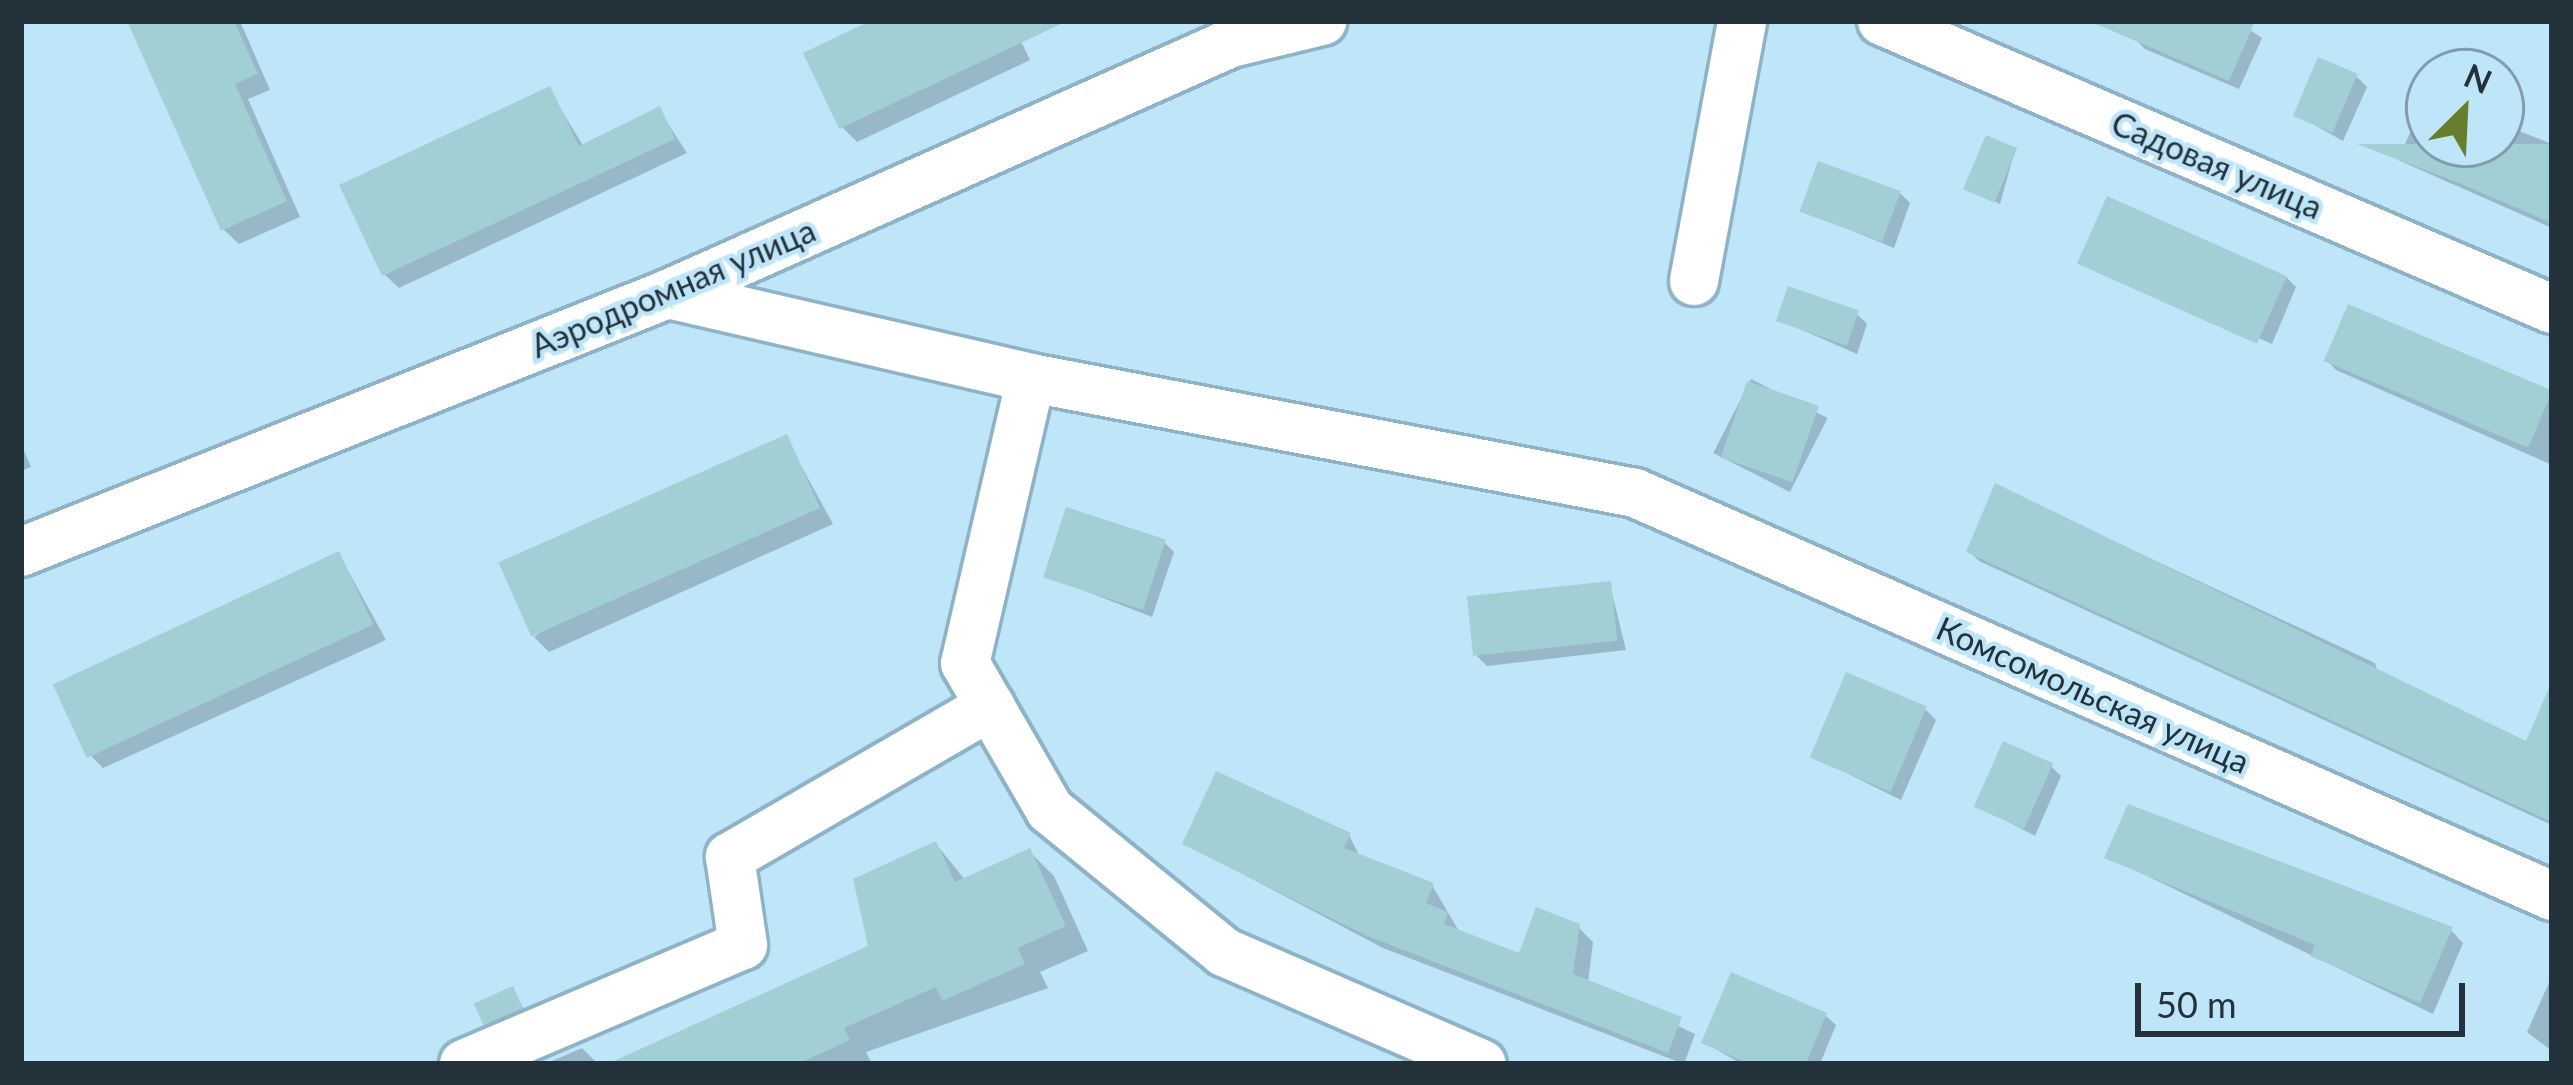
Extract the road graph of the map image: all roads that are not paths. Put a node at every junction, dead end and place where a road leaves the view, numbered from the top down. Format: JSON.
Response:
{"nodes":[{"id":1,"x":1322,"y":21,"type":"edge"},
{"id":2,"x":1742,"y":21,"type":"edge"},
{"id":3,"x":1882,"y":21,"type":"edge"},
{"id":4,"x":1227,"y":32,"type":"edge"},
{"id":5,"x":1694,"y":281,"type":"dead end"},
{"id":6,"x":668,"y":294,"type":"junction"},
{"id":7,"x":2552,"y":309,"type":"edge"},
{"id":8,"x":1031,"y":378,"type":"junction"},
{"id":9,"x":21,"y":552,"type":"edge"},
{"id":10,"x":990,"y":706,"type":"junction"},
{"id":11,"x":2552,"y":896,"type":"edge"},
{"id":12,"x":464,"y":1064,"type":"edge"},
{"id":13,"x":1482,"y":1064,"type":"edge"}],
"edges":[{"from":1,"to":4,"type":"street","name":"Аэродромная улица"},
{"from":2,"to":5,"type":"street"},
{"from":3,"to":7,"type":"street","name":"Садовая улица"},
{"from":4,"to":6,"type":"street","name":"Аэродромная улица"},
{"from":6,"to":8,"type":"street","name":"Комсомольская улица"},
{"from":6,"to":9,"type":"street","name":"Аэродромная улица"},
{"from":8,"to":10,"type":"street"},
{"from":8,"to":11,"type":"street","name":"Комсомольская улица"},
{"from":10,"to":12,"type":"street"},
{"from":10,"to":13,"type":"street"}]}
